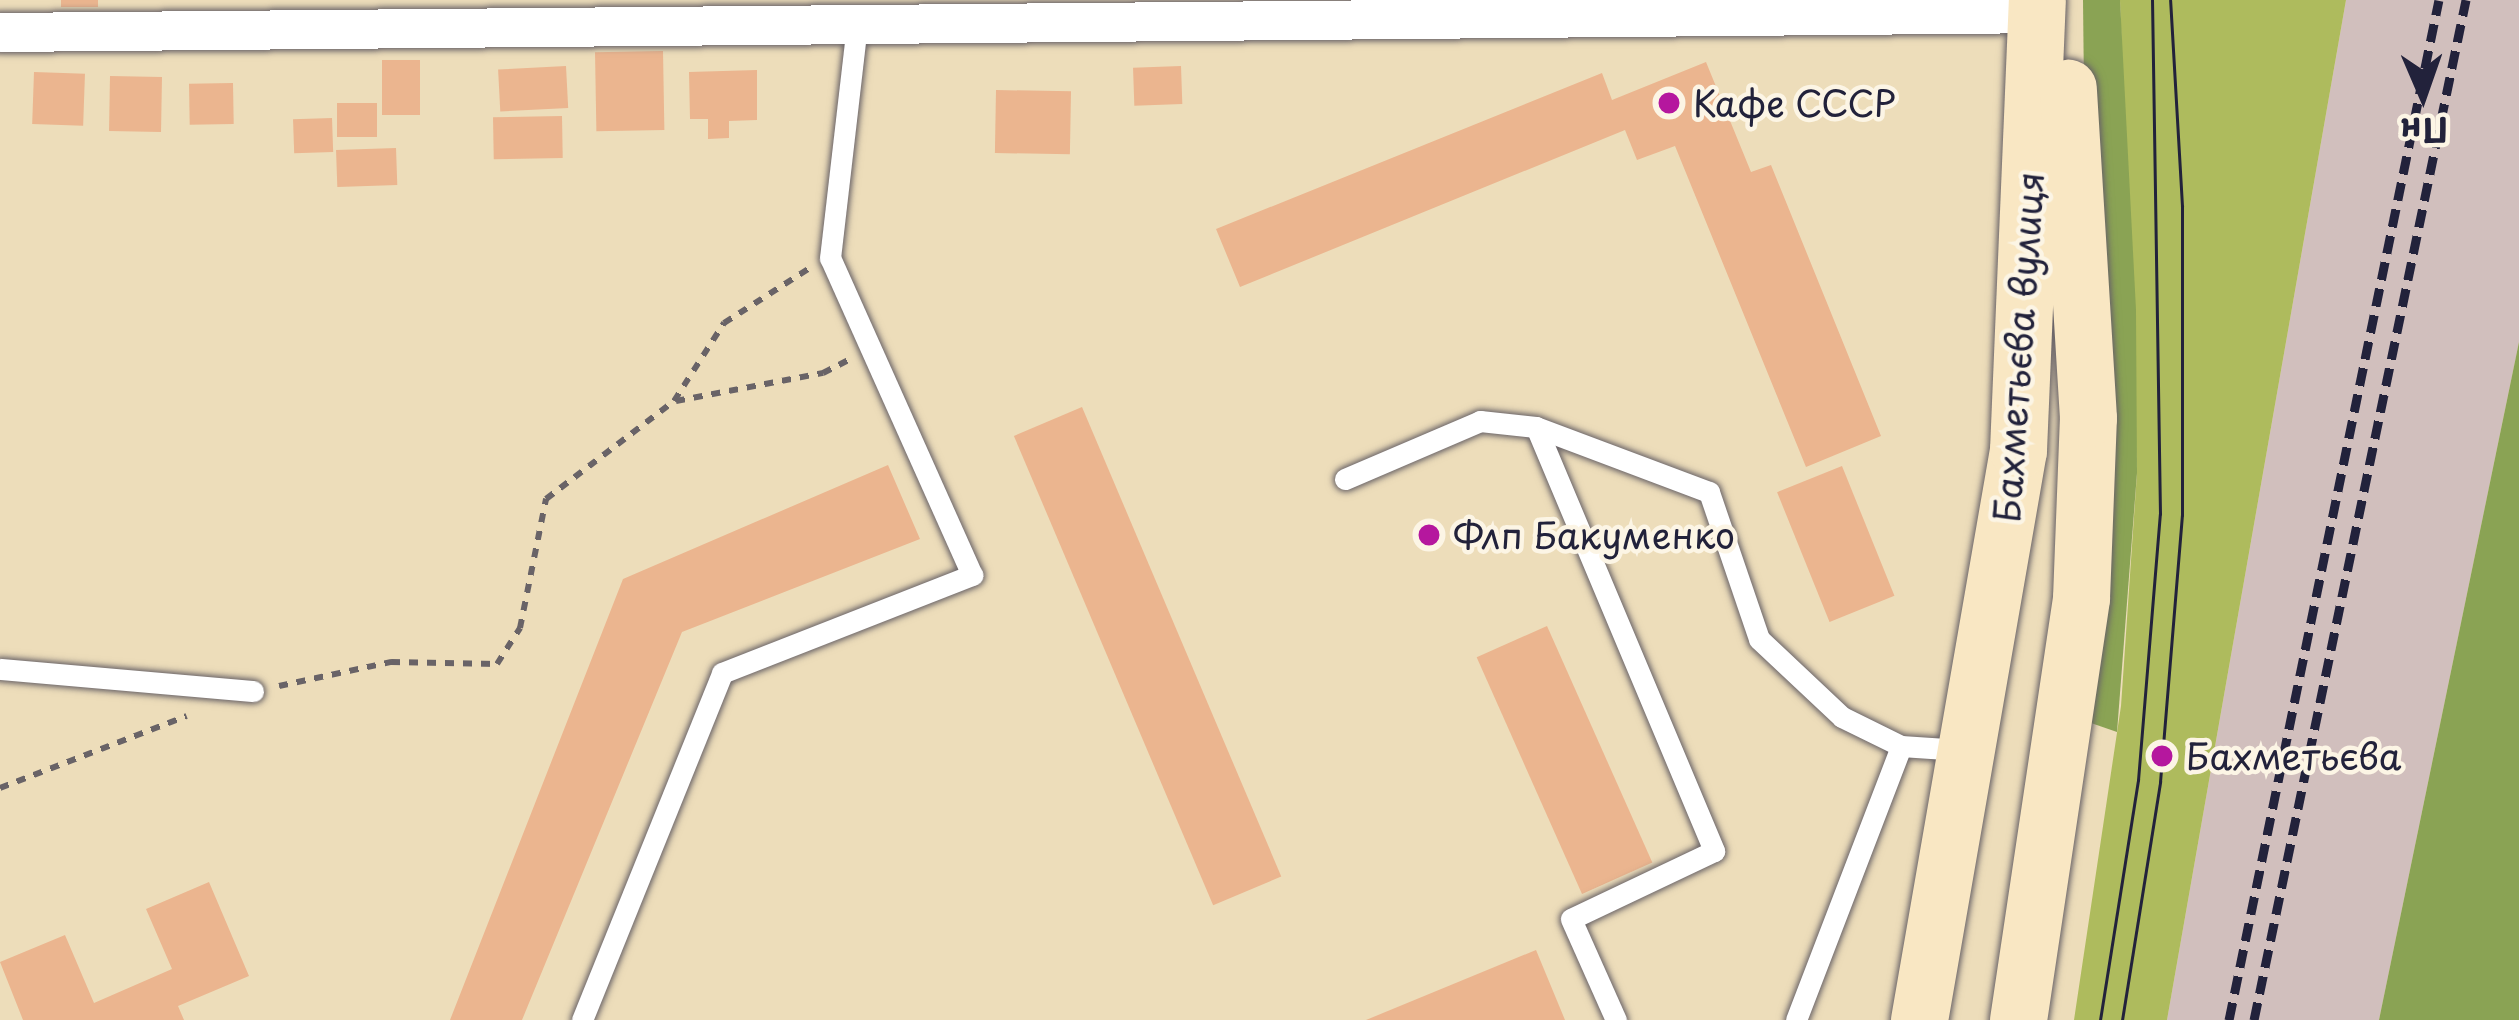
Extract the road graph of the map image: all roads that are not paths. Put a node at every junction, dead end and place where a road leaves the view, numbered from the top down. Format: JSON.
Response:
{"nodes":[{"id":1,"x":2045,"y":4,"type":"edge"},
{"id":2,"x":857,"y":23,"type":"junction"},
{"id":3,"x":0,"y":32,"type":"edge"},
{"id":4,"x":1536,"y":428,"type":"junction"},
{"id":5,"x":1345,"y":478,"type":"dead end"},
{"id":6,"x":0,"y":669,"type":"edge"},
{"id":7,"x":253,"y":691,"type":"road end"},
{"id":8,"x":1901,"y":746,"type":"junction"},
{"id":9,"x":1967,"y":751,"type":"junction"},
{"id":10,"x":2063,"y":754,"type":"junction"},
{"id":11,"x":582,"y":1020,"type":"edge"},
{"id":12,"x":1616,"y":1020,"type":"edge"},
{"id":13,"x":1796,"y":1020,"type":"edge"},
{"id":14,"x":1888,"y":1020,"type":"edge"},
{"id":15,"x":1919,"y":1020,"type":"edge"},
{"id":16,"x":2018,"y":1020,"type":"edge"}],
"edges":[{"from":1,"to":2,"type":"street"},
{"from":1,"to":9,"type":"main road","name":"Бахметьєва вулиця"},
{"from":1,"to":10,"type":"main road"},
{"from":2,"to":3,"type":"street"},
{"from":2,"to":11,"type":"lane"},
{"from":4,"to":5,"type":"lane"},
{"from":4,"to":8,"type":"lane"},
{"from":4,"to":12,"type":"lane"},
{"from":6,"to":7,"type":"lane"},
{"from":8,"to":9,"type":"lane"},
{"from":8,"to":13,"type":"lane"},
{"from":9,"to":10,"type":"main road"},
{"from":9,"to":14,"type":"main road"},
{"from":9,"to":15,"type":"main road"},
{"from":10,"to":16,"type":"main road"}]}
